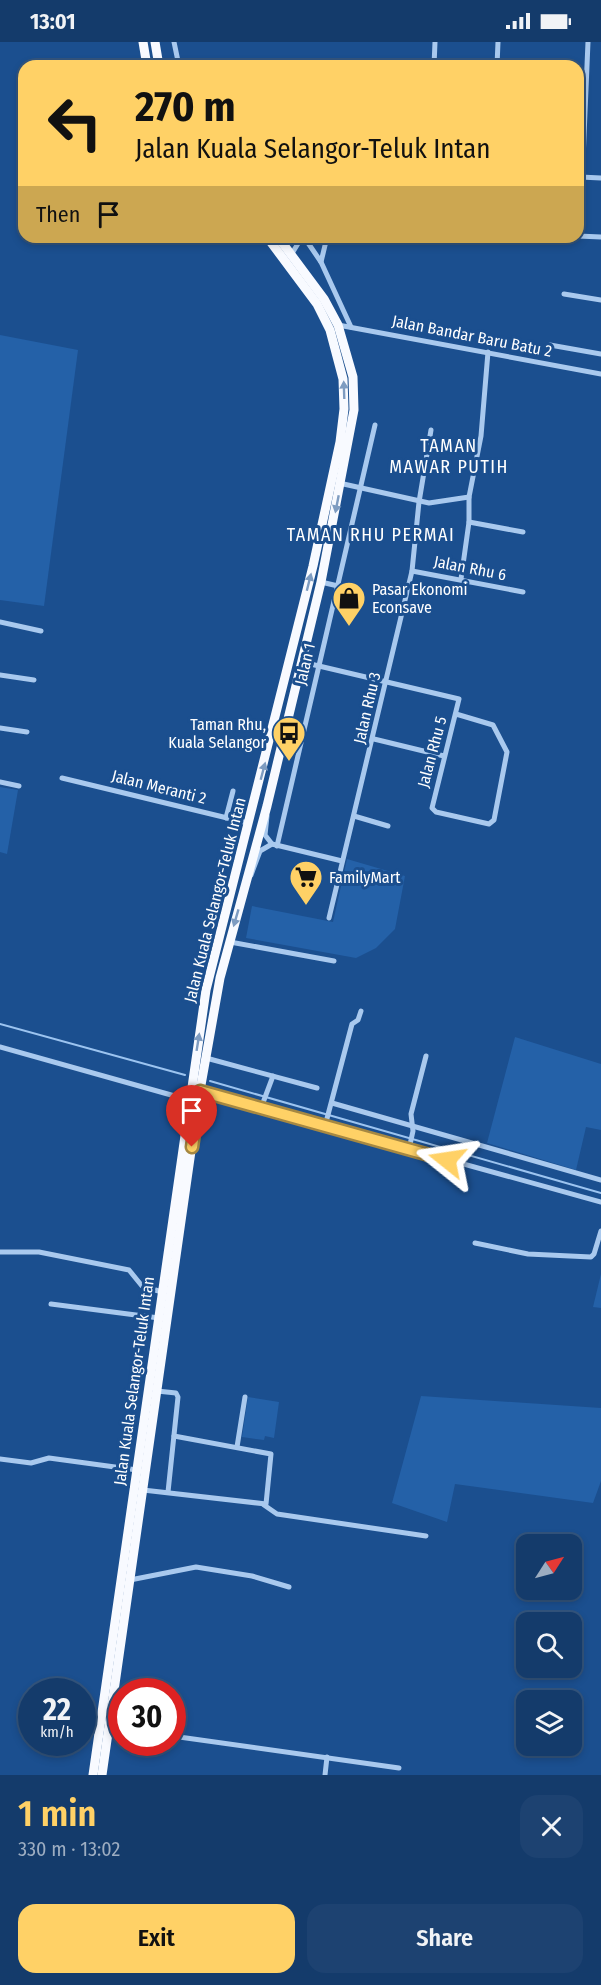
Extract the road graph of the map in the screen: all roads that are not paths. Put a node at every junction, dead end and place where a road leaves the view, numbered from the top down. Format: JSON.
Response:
{"nodes":[{"id":1,"x":143,"y":42,"type":"edge"},
{"id":2,"x":155,"y":42,"type":"edge"},
{"id":3,"x":174,"y":42,"type":"edge"},
{"id":4,"x":435,"y":42,"type":"edge"},
{"id":5,"x":498,"y":42,"type":"edge"},
{"id":6,"x":588,"y":42,"type":"edge"},
{"id":7,"x":146,"y":60,"type":"edge"},
{"id":8,"x":158,"y":60,"type":"edge"},
{"id":9,"x":178,"y":60,"type":"edge"},
{"id":10,"x":434,"y":60,"type":"edge"},
{"id":11,"x":497,"y":60,"type":"edge"},
{"id":12,"x":584,"y":91,"type":"edge"},
{"id":13,"x":584,"y":177,"type":"edge"},
{"id":14,"x":601,"y":178,"type":"edge"},
{"id":15,"x":584,"y":236,"type":"edge"},
{"id":16,"x":601,"y":237,"type":"edge"},
{"id":17,"x":271,"y":243,"type":"edge"},
{"id":18,"x":282,"y":243,"type":"edge"},
{"id":19,"x":299,"y":243,"type":"edge"},
{"id":20,"x":307,"y":243,"type":"edge"},
{"id":21,"x":326,"y":243,"type":"edge"},
{"id":22,"x":291,"y":255,"type":"junction"},
{"id":23,"x":321,"y":262,"type":"junction"},
{"id":24,"x":564,"y":294,"type":"dead end"},
{"id":25,"x":601,"y":300,"type":"edge"},
{"id":26,"x":338,"y":325,"type":"junction"},
{"id":27,"x":351,"y":327,"type":"junction"},
{"id":28,"x":550,"y":345,"type":"dead end"},
{"id":29,"x":488,"y":352,"type":"junction"},
{"id":30,"x":601,"y":354,"type":"edge"},
{"id":31,"x":601,"y":374,"type":"edge"},
{"id":32,"x":375,"y":425,"type":"dead end"},
{"id":33,"x":431,"y":430,"type":"dead end"},
{"id":34,"x":337,"y":483,"type":"junction"},
{"id":35,"x":361,"y":488,"type":"junction"},
{"id":36,"x":469,"y":497,"type":"junction"},
{"id":37,"x":419,"y":502,"type":"junction"},
{"id":38,"x":469,"y":522,"type":"junction"},
{"id":39,"x":523,"y":532,"type":"dead end"},
{"id":40,"x":412,"y":571,"type":"junction"},
{"id":41,"x":460,"y":579,"type":"junction"},
{"id":42,"x":321,"y":582,"type":"junction"},
{"id":43,"x":338,"y":586,"type":"junction"},
{"id":44,"x":523,"y":592,"type":"dead end"},
{"id":45,"x":0,"y":622,"type":"edge"},
{"id":46,"x":40,"y":630,"type":"dead end"},
{"id":47,"x":302,"y":663,"type":"junction"},
{"id":48,"x":319,"y":666,"type":"junction"},
{"id":49,"x":0,"y":675,"type":"edge"},
{"id":50,"x":34,"y":680,"type":"dead end"},
{"id":51,"x":387,"y":681,"type":"junction"},
{"id":52,"x":456,"y":714,"type":"junction"},
{"id":53,"x":0,"y":728,"type":"edge"},
{"id":54,"x":27,"y":732,"type":"dead end"},
{"id":55,"x":374,"y":739,"type":"junction"},
{"id":56,"x":444,"y":756,"type":"junction"},
{"id":57,"x":63,"y":778,"type":"dead end"},
{"id":58,"x":0,"y":783,"type":"edge"},
{"id":59,"x":19,"y":786,"type":"dead end"},
{"id":60,"x":233,"y":791,"type":"dead end"},
{"id":61,"x":267,"y":806,"type":"junction"},
{"id":62,"x":354,"y":816,"type":"junction"},
{"id":63,"x":226,"y":818,"type":"junction"},
{"id":64,"x":248,"y":823,"type":"junction"},
{"id":65,"x":388,"y":826,"type":"dead end"},
{"id":66,"x":274,"y":845,"type":"junction"},
{"id":67,"x":342,"y":861,"type":"junction"},
{"id":68,"x":247,"y":879,"type":"junction"},
{"id":69,"x":328,"y":918,"type":"dead end"},
{"id":70,"x":230,"y":942,"type":"junction"},
{"id":71,"x":334,"y":961,"type":"dead end"},
{"id":72,"x":361,"y":1011,"type":"dead end"},
{"id":73,"x":0,"y":1047,"type":"edge"},
{"id":74,"x":426,"y":1056,"type":"dead end"},
{"id":75,"x":206,"y":1058,"type":"junction"},
{"id":76,"x":273,"y":1076,"type":"junction"},
{"id":77,"x":317,"y":1088,"type":"dead end"},
{"id":78,"x":200,"y":1091,"type":"junction"},
{"id":79,"x":189,"y":1100,"type":"junction"},
{"id":80,"x":332,"y":1104,"type":"junction"},
{"id":81,"x":261,"y":1108,"type":"junction"},
{"id":82,"x":325,"y":1126,"type":"junction"},
{"id":83,"x":412,"y":1129,"type":"junction"},
{"id":84,"x":410,"y":1147,"type":"junction"},
{"id":85,"x":601,"y":1180,"type":"edge"},
{"id":86,"x":601,"y":1202,"type":"edge"},
{"id":87,"x":601,"y":1231,"type":"edge"},
{"id":88,"x":475,"y":1243,"type":"dead end"},
{"id":89,"x":0,"y":1252,"type":"edge"},
{"id":90,"x":162,"y":1292,"type":"junction"},
{"id":91,"x":51,"y":1304,"type":"dead end"},
{"id":92,"x":159,"y":1318,"type":"junction"},
{"id":93,"x":157,"y":1391,"type":"junction"},
{"id":94,"x":244,"y":1397,"type":"dead end"},
{"id":95,"x":174,"y":1436,"type":"junction"},
{"id":96,"x":237,"y":1447,"type":"junction"},
{"id":97,"x":0,"y":1460,"type":"edge"},
{"id":98,"x":137,"y":1470,"type":"junction"},
{"id":99,"x":143,"y":1490,"type":"junction"},
{"id":100,"x":168,"y":1492,"type":"junction"},
{"id":101,"x":264,"y":1505,"type":"junction"},
{"id":102,"x":426,"y":1536,"type":"dead end"},
{"id":103,"x":130,"y":1580,"type":"junction"},
{"id":104,"x":289,"y":1587,"type":"dead end"},
{"id":105,"x":116,"y":1678,"type":"edge"},
{"id":106,"x":108,"y":1735,"type":"edge"},
{"id":107,"x":186,"y":1738,"type":"edge"},
{"id":108,"x":327,"y":1757,"type":"junction"},
{"id":109,"x":399,"y":1768,"type":"dead end"},
{"id":110,"x":93,"y":1775,"type":"edge"},
{"id":111,"x":102,"y":1775,"type":"edge"},
{"id":112,"x":324,"y":1775,"type":"edge"}],
"edges":[{"from":1,"to":7,"type":"highway"},
{"from":2,"to":8,"type":"highway"},
{"from":3,"to":9,"type":"street"},
{"from":4,"to":10,"type":"street"},
{"from":5,"to":11,"type":"street"},
{"from":6,"to":12,"type":"street"},
{"from":13,"to":14,"type":"street"},
{"from":15,"to":16,"type":"street"},
{"from":34,"to":17,"type":"highway","name":"Jalan Kuala Selangor-Teluk Intan","one_way":true},
{"from":18,"to":22,"type":"highway","name":"Jalan Kuala Selangor-Teluk Intan"},
{"from":19,"to":22,"type":"street"},
{"from":20,"to":23,"type":"street"},
{"from":21,"to":23,"type":"street"},
{"from":22,"to":26,"type":"highway","name":"Jalan Kuala Selangor-Teluk Intan"},
{"from":23,"to":27,"type":"street"},
{"from":24,"to":25,"type":"street"},
{"from":26,"to":27,"type":"street","name":"Jalan Bandar Baru Batu 2"},
{"from":26,"to":34,"type":"highway","name":"Jalan Kuala Selangor-Teluk Intan"},
{"from":27,"to":29,"type":"street","name":"Jalan Bandar Baru Batu 2"},
{"from":28,"to":30,"type":"street"},
{"from":29,"to":31,"type":"street","name":"Jalan Bandar Baru Batu 2"},
{"from":29,"to":36,"type":"street"},
{"from":32,"to":35,"type":"street","name":"Jalan 1"},
{"from":33,"to":37,"type":"street","name":"Jalan Rhu 3"},
{"from":34,"to":35,"type":"street"},
{"from":34,"to":42,"type":"highway","name":"Jalan Kuala Selangor-Teluk Intan","one_way":true},
{"from":64,"to":34,"type":"highway","name":"Jalan Kuala Selangor-Teluk Intan","one_way":true},
{"from":35,"to":37,"type":"street"},
{"from":35,"to":43,"type":"street","name":"Jalan 1"},
{"from":36,"to":37,"type":"street"},
{"from":36,"to":38,"type":"street"},
{"from":37,"to":40,"type":"street","name":"Jalan Rhu 3"},
{"from":38,"to":39,"type":"street"},
{"from":38,"to":41,"type":"street"},
{"from":40,"to":41,"type":"street","name":"Jalan Rhu 6"},
{"from":40,"to":51,"type":"street","name":"Jalan Rhu 3"},
{"from":41,"to":44,"type":"street","name":"Jalan Rhu 6"},
{"from":42,"to":43,"type":"street"},
{"from":42,"to":47,"type":"highway","name":"Jalan Kuala Selangor-Teluk Intan"},
{"from":43,"to":48,"type":"street","name":"Jalan 1"},
{"from":45,"to":46,"type":"street"},
{"from":47,"to":48,"type":"street"},
{"from":47,"to":61,"type":"highway","name":"Jalan Kuala Selangor-Teluk Intan"},
{"from":48,"to":51,"type":"street"},
{"from":48,"to":66,"type":"street","name":"Jalan 1"},
{"from":49,"to":50,"type":"street"},
{"from":51,"to":52,"type":"street","name":"Jalan Rhu 5"},
{"from":51,"to":55,"type":"street","name":"Jalan Rhu 3"},
{"from":52,"to":56,"type":"street","name":"Jalan Rhu 5"},
{"from":52,"to":56,"type":"street","name":"Jalan Rhu 5"},
{"from":53,"to":54,"type":"street"},
{"from":55,"to":56,"type":"street"},
{"from":55,"to":62,"type":"street","name":"Jalan Rhu 3"},
{"from":57,"to":63,"type":"street","name":"Jalan Meranti 2"},
{"from":58,"to":59,"type":"street"},
{"from":60,"to":63,"type":"street"},
{"from":61,"to":66,"type":"street"},
{"from":61,"to":68,"type":"highway","name":"Jalan Kuala Selangor-Teluk Intan"},
{"from":62,"to":65,"type":"street"},
{"from":62,"to":67,"type":"street","name":"Jalan Rhu 3"},
{"from":63,"to":64,"type":"street","name":"Jalan Meranti 2"},
{"from":79,"to":64,"type":"highway","name":"Jalan Kuala Selangor-Teluk Intan","one_way":true},
{"from":66,"to":67,"type":"street"},
{"from":66,"to":68,"type":"street"},
{"from":67,"to":69,"type":"street","name":"Jalan Rhu 3"},
{"from":68,"to":70,"type":"highway","name":"Jalan Kuala Selangor-Teluk Intan","one_way":true},
{"from":70,"to":71,"type":"street"},
{"from":70,"to":75,"type":"highway","name":"Jalan Kuala Selangor-Teluk Intan"},
{"from":72,"to":80,"type":"street"},
{"from":73,"to":79,"type":"street"},
{"from":74,"to":83,"type":"street"},
{"from":75,"to":76,"type":"street"},
{"from":75,"to":78,"type":"highway","name":"Jalan Kuala Selangor-Teluk Intan"},
{"from":76,"to":77,"type":"street"},
{"from":76,"to":81,"type":"street"},
{"from":78,"to":81,"type":"street"},
{"from":78,"to":93,"type":"highway","name":"Jalan Kuala Selangor-Teluk Intan"},
{"from":79,"to":90,"type":"highway","name":"Jalan Kuala Selangor-Teluk Intan"},
{"from":80,"to":82,"type":"street"},
{"from":80,"to":83,"type":"street"},
{"from":81,"to":82,"type":"street"},
{"from":82,"to":84,"type":"street"},
{"from":83,"to":84,"type":"street"},
{"from":83,"to":85,"type":"street"},
{"from":84,"to":86,"type":"street"},
{"from":87,"to":88,"type":"street"},
{"from":89,"to":90,"type":"street"},
{"from":90,"to":92,"type":"highway","name":"Jalan Kuala Selangor-Teluk Intan"},
{"from":91,"to":92,"type":"street"},
{"from":92,"to":98,"type":"highway","name":"Jalan Kuala Selangor-Teluk Intan"},
{"from":93,"to":95,"type":"street"},
{"from":93,"to":99,"type":"highway","name":"Jalan Kuala Selangor-Teluk Intan"},
{"from":94,"to":96,"type":"street"},
{"from":95,"to":96,"type":"street"},
{"from":95,"to":100,"type":"street"},
{"from":96,"to":101,"type":"street"},
{"from":97,"to":98,"type":"street"},
{"from":98,"to":110,"type":"highway","name":"Jalan Kuala Selangor-Teluk Intan"},
{"from":99,"to":100,"type":"street"},
{"from":99,"to":103,"type":"highway","name":"Jalan Kuala Selangor-Teluk Intan"},
{"from":100,"to":101,"type":"street"},
{"from":101,"to":102,"type":"street"},
{"from":103,"to":104,"type":"street"},
{"from":103,"to":105,"type":"highway","name":"Jalan Kuala Selangor-Teluk Intan"},
{"from":106,"to":111,"type":"highway","name":"Jalan Kuala Selangor-Teluk Intan"},
{"from":107,"to":108,"type":"street"},
{"from":108,"to":109,"type":"street"},
{"from":108,"to":112,"type":"street"}]}
